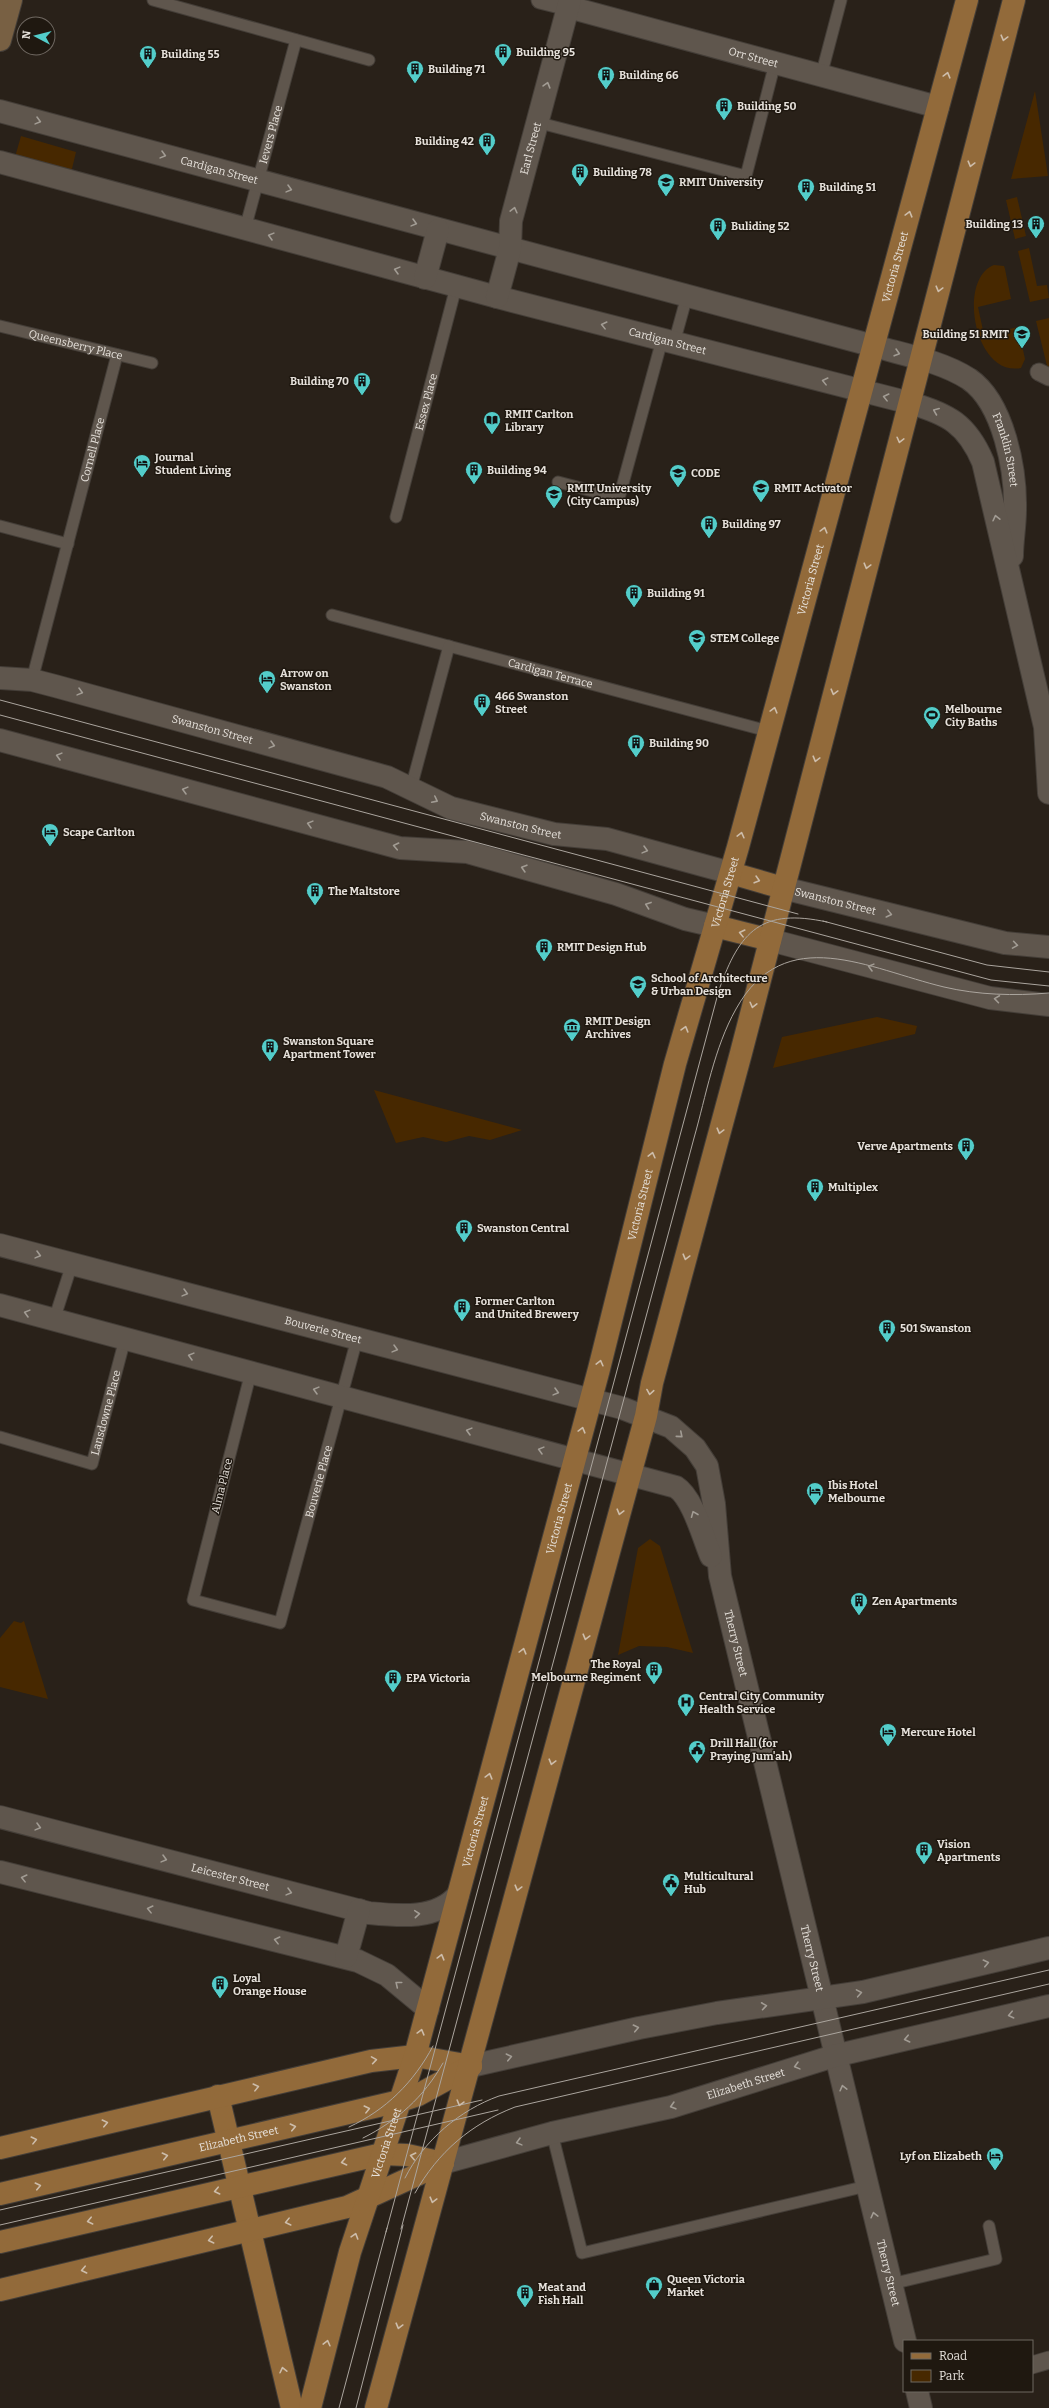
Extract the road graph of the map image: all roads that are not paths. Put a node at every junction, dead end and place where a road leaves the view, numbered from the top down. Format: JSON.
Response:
{"nodes":[{"id":1,"x":11,"y":0,"type":"edge"},
{"id":2,"x":153,"y":0,"type":"edge"},
{"id":3,"x":540,"y":0,"type":"edge"},
{"id":4,"x":841,"y":0,"type":"edge"},
{"id":5,"x":967,"y":0,"type":"edge"},
{"id":6,"x":1014,"y":0,"type":"edge"},
{"id":7,"x":569,"y":4,"type":"edge"},
{"id":8,"x":0,"y":40,"type":"edge"},
{"id":9,"x":296,"y":40,"type":"junction"},
{"id":10,"x":369,"y":60,"type":"dead end"},
{"id":11,"x":775,"y":63,"type":"junction"},
{"id":12,"x":821,"y":76,"type":"junction"},
{"id":13,"x":938,"y":107,"type":"junction"},
{"id":14,"x":0,"y":111,"type":"edge"},
{"id":15,"x":536,"y":122,"type":"junction"},
{"id":16,"x":0,"y":162,"type":"edge"},
{"id":17,"x":258,"y":181,"type":"junction"},
{"id":18,"x":245,"y":229,"type":"junction"},
{"id":19,"x":438,"y":230,"type":"junction"},
{"id":20,"x":510,"y":249,"type":"junction"},
{"id":21,"x":425,"y":278,"type":"junction"},
{"id":22,"x":456,"y":286,"type":"junction"},
{"id":23,"x":687,"y":296,"type":"junction"},
{"id":24,"x":497,"y":297,"type":"junction"},
{"id":25,"x":0,"y":326,"type":"edge"},
{"id":26,"x":668,"y":341,"type":"junction"},
{"id":27,"x":874,"y":346,"type":"junction"},
{"id":28,"x":116,"y":355,"type":"junction"},
{"id":29,"x":920,"y":360,"type":"junction"},
{"id":30,"x":152,"y":364,"type":"dead end"},
{"id":31,"x":862,"y":391,"type":"junction"},
{"id":32,"x":910,"y":403,"type":"junction"},
{"id":33,"x":558,"y":482,"type":"dead end"},
{"id":34,"x":396,"y":517,"type":"dead end"},
{"id":35,"x":0,"y":526,"type":"edge"},
{"id":36,"x":68,"y":544,"type":"junction"},
{"id":37,"x":1012,"y":583,"type":"junction"},
{"id":38,"x":332,"y":615,"type":"dead end"},
{"id":39,"x":449,"y":646,"type":"junction"},
{"id":40,"x":0,"y":678,"type":"edge"},
{"id":41,"x":32,"y":680,"type":"junction"},
{"id":42,"x":768,"y":731,"type":"junction"},
{"id":43,"x":0,"y":740,"type":"edge"},
{"id":44,"x":411,"y":788,"type":"junction"},
{"id":45,"x":1049,"y":793,"type":"edge"},
{"id":46,"x":731,"y":873,"type":"junction"},
{"id":47,"x":783,"y":888,"type":"junction"},
{"id":48,"x":715,"y":926,"type":"junction"},
{"id":49,"x":770,"y":940,"type":"junction"},
{"id":50,"x":1049,"y":947,"type":"edge"},
{"id":51,"x":1049,"y":1005,"type":"edge"},
{"id":52,"x":0,"y":1245,"type":"edge"},
{"id":53,"x":72,"y":1264,"type":"junction"},
{"id":54,"x":0,"y":1305,"type":"edge"},
{"id":55,"x":54,"y":1320,"type":"junction"},
{"id":56,"x":125,"y":1339,"type":"junction"},
{"id":57,"x":357,"y":1339,"type":"junction"},
{"id":58,"x":251,"y":1372,"type":"junction"},
{"id":59,"x":340,"y":1396,"type":"junction"},
{"id":60,"x":590,"y":1400,"type":"junction"},
{"id":61,"x":646,"y":1416,"type":"junction"},
{"id":62,"x":0,"y":1437,"type":"edge"},
{"id":63,"x":574,"y":1459,"type":"junction"},
{"id":64,"x":630,"y":1474,"type":"junction"},
{"id":65,"x":720,"y":1576,"type":"junction"},
{"id":66,"x":280,"y":1624,"type":"joint"},
{"id":67,"x":0,"y":1817,"type":"edge"},
{"id":68,"x":0,"y":1872,"type":"edge"},
{"id":69,"x":458,"y":1895,"type":"junction"},
{"id":70,"x":359,"y":1910,"type":"junction"},
{"id":71,"x":1049,"y":1948,"type":"edge"},
{"id":72,"x":346,"y":1957,"type":"junction"},
{"id":73,"x":820,"y":1999,"type":"junction"},
{"id":74,"x":1049,"y":2006,"type":"edge"},
{"id":75,"x":428,"y":2008,"type":"junction"},
{"id":76,"x":415,"y":2056,"type":"junction"},
{"id":77,"x":834,"y":2056,"type":"junction"},
{"id":78,"x":471,"y":2066,"type":"junction"},
{"id":79,"x":218,"y":2096,"type":"junction"},
{"id":80,"x":400,"y":2101,"type":"junction"},
{"id":81,"x":552,"y":2133,"type":"junction"},
{"id":82,"x":228,"y":2141,"type":"junction"},
{"id":83,"x":0,"y":2148,"type":"edge"},
{"id":84,"x":382,"y":2154,"type":"junction"},
{"id":85,"x":443,"y":2163,"type":"junction"},
{"id":86,"x":238,"y":2186,"type":"junction"},
{"id":87,"x":867,"y":2186,"type":"junction"},
{"id":88,"x":0,"y":2194,"type":"edge"},
{"id":89,"x":366,"y":2199,"type":"junction"},
{"id":90,"x":989,"y":2226,"type":"dead end"},
{"id":91,"x":249,"y":2231,"type":"junction"},
{"id":92,"x":0,"y":2242,"type":"edge"},
{"id":93,"x":891,"y":2284,"type":"junction"},
{"id":94,"x":0,"y":2290,"type":"edge"},
{"id":95,"x":904,"y":2340,"type":"edge"},
{"id":96,"x":1049,"y":2360,"type":"edge"},
{"id":97,"x":1033,"y":2365,"type":"edge"},
{"id":98,"x":292,"y":2408,"type":"edge"},
{"id":99,"x":310,"y":2408,"type":"edge"},
{"id":100,"x":376,"y":2408,"type":"edge"}],
"edges":[{"from":1,"to":8,"type":"main road"},
{"from":2,"to":9,"type":"lane"},
{"from":3,"to":7,"type":"street"},
{"from":4,"to":12,"type":"lane"},
{"from":13,"to":5,"type":"main road","name":"Victoria Street","one_way":true},
{"from":6,"to":29,"type":"main road","one_way":true},
{"from":7,"to":11,"type":"street","name":"Orr Street"},
{"from":15,"to":7,"type":"street","name":"Earl Street","one_way":true},
{"from":9,"to":10,"type":"lane"},
{"from":9,"to":17,"type":"lane","name":"Ievers Place"},
{"from":11,"to":12,"type":"street","name":"Orr Street"},
{"from":11,"to":15,"type":"lane"},
{"from":12,"to":13,"type":"street","name":"Orr Street"},
{"from":27,"to":13,"type":"main road","name":"Victoria Street","one_way":true},
{"from":14,"to":17,"type":"street","name":"Cardigan Street","one_way":true},
{"from":20,"to":15,"type":"street","name":"Earl Street","one_way":true},
{"from":16,"to":18,"type":"street","name":"Cardigan Street"},
{"from":17,"to":18,"type":"lane","name":"Ievers Place"},
{"from":17,"to":19,"type":"street","name":"Cardigan Street","one_way":true},
{"from":21,"to":18,"type":"street","name":"Cardigan Street","one_way":true},
{"from":19,"to":20,"type":"street","name":"Cardigan Street"},
{"from":19,"to":21,"type":"street"},
{"from":20,"to":23,"type":"street","name":"Cardigan Street"},
{"from":20,"to":24,"type":"street","name":"Earl Street"},
{"from":21,"to":22,"type":"street","name":"Cardigan Street"},
{"from":22,"to":24,"type":"street","name":"Cardigan Street"},
{"from":22,"to":34,"type":"lane","name":"Essex Place"},
{"from":23,"to":26,"type":"lane"},
{"from":23,"to":27,"type":"street","name":"Cardigan Street"},
{"from":26,"to":24,"type":"street","name":"Cardigan Street","one_way":true},
{"from":25,"to":28,"type":"lane","name":"Queensberry Place"},
{"from":31,"to":26,"type":"street","name":"Cardigan Street","one_way":true},
{"from":26,"to":33,"type":"lane"},
{"from":27,"to":29,"type":"street","name":"Cardigan Street","one_way":true},
{"from":27,"to":31,"type":"main road","name":"Victoria Street"},
{"from":28,"to":30,"type":"lane","name":"Queensberry Place"},
{"from":28,"to":36,"type":"lane","name":"Cornell Place"},
{"from":29,"to":32,"type":"main road"},
{"from":29,"to":37,"type":"street","name":"Franklin Street"},
{"from":32,"to":31,"type":"street","name":"Cardigan Street","one_way":true},
{"from":42,"to":31,"type":"main road","name":"Victoria Street","one_way":true},
{"from":37,"to":32,"type":"street","name":"Franklin Street","one_way":true},
{"from":32,"to":47,"type":"main road","one_way":true},
{"from":35,"to":36,"type":"lane"},
{"from":36,"to":41,"type":"lane","name":"Cornell Place"},
{"from":37,"to":45,"type":"street","name":"Franklin Street"},
{"from":38,"to":39,"type":"lane","name":"Cardigan Terrace"},
{"from":39,"to":42,"type":"lane","name":"Cardigan Terrace"},
{"from":39,"to":44,"type":"lane"},
{"from":40,"to":41,"type":"street","name":"Swanston Street"},
{"from":41,"to":44,"type":"street","name":"Swanston Street","one_way":true},
{"from":46,"to":42,"type":"main road","name":"Victoria Street","one_way":true},
{"from":48,"to":43,"type":"street","one_way":true},
{"from":44,"to":46,"type":"street","name":"Swanston Street","one_way":true},
{"from":46,"to":47,"type":"main road","name":"Swanston Street","one_way":true},
{"from":46,"to":48,"type":"main road","name":"Victoria Street"},
{"from":47,"to":49,"type":"main road"},
{"from":47,"to":50,"type":"street","name":"Swanston Street","one_way":true},
{"from":49,"to":48,"type":"main road","one_way":true},
{"from":60,"to":48,"type":"main road","name":"Victoria Street","one_way":true},
{"from":51,"to":49,"type":"street","one_way":true},
{"from":49,"to":61,"type":"main road","one_way":true},
{"from":52,"to":53,"type":"street","name":"Bouverie Street","one_way":true},
{"from":53,"to":55,"type":"lane"},
{"from":53,"to":57,"type":"street","name":"Bouverie Street","one_way":true},
{"from":55,"to":54,"type":"street","one_way":true},
{"from":55,"to":56,"type":"street"},
{"from":58,"to":56,"type":"street","one_way":true},
{"from":56,"to":62,"type":"lane","name":"Lansdowne Place"},
{"from":57,"to":59,"type":"lane","name":"Bouverie Place"},
{"from":57,"to":60,"type":"street","name":"Bouverie Street","one_way":true},
{"from":59,"to":58,"type":"street","one_way":true},
{"from":58,"to":66,"type":"lane","name":"Alma Place"},
{"from":63,"to":59,"type":"street","one_way":true},
{"from":59,"to":66,"type":"lane","name":"Bouverie Place"},
{"from":60,"to":61,"type":"street","name":"Bouverie Street"},
{"from":63,"to":60,"type":"main road","name":"Victoria Street","one_way":true},
{"from":61,"to":64,"type":"main road"},
{"from":61,"to":65,"type":"street","name":"Therry Street","one_way":true},
{"from":63,"to":64,"type":"street"},
{"from":69,"to":63,"type":"main road","name":"Victoria Street","one_way":true},
{"from":65,"to":64,"type":"street","name":"Therry Street","one_way":true},
{"from":64,"to":78,"type":"main road","one_way":true},
{"from":65,"to":73,"type":"street","name":"Therry Street"},
{"from":67,"to":70,"type":"street","name":"Leicester Street","one_way":true},
{"from":72,"to":68,"type":"street","one_way":true},
{"from":70,"to":69,"type":"street","name":"Leicester Street","one_way":true},
{"from":75,"to":69,"type":"main road","name":"Victoria Street","one_way":true},
{"from":70,"to":72,"type":"street"},
{"from":73,"to":71,"type":"street","name":"Elizabeth Street","one_way":true},
{"from":75,"to":72,"type":"street","one_way":true},
{"from":73,"to":77,"type":"street","name":"Therry Street"},
{"from":78,"to":73,"type":"street","name":"Elizabeth Street","one_way":true},
{"from":74,"to":77,"type":"street","name":"Elizabeth Street","one_way":true},
{"from":76,"to":75,"type":"main road","name":"Victoria Street","one_way":true},
{"from":76,"to":78,"type":"main road","name":"Elizabeth Street"},
{"from":79,"to":76,"type":"main road","name":"Elizabeth Street","one_way":true},
{"from":76,"to":80,"type":"main road","name":"Victoria Street"},
{"from":77,"to":81,"type":"street","name":"Elizabeth Street","one_way":true},
{"from":87,"to":77,"type":"street","name":"Therry Street","one_way":true},
{"from":78,"to":80,"type":"main road","name":"Elizabeth Street"},
{"from":78,"to":85,"type":"main road","one_way":true},
{"from":79,"to":82,"type":"main road"},
{"from":83,"to":79,"type":"main road","name":"Elizabeth Street","one_way":true},
{"from":82,"to":80,"type":"main road","name":"Elizabeth Street","one_way":true},
{"from":80,"to":84,"type":"main road","name":"Victoria Street"},
{"from":81,"to":85,"type":"street","name":"Elizabeth Street","one_way":true},
{"from":81,"to":87,"type":"lane"},
{"from":82,"to":86,"type":"main road"},
{"from":88,"to":82,"type":"main road","name":"Elizabeth Street","one_way":true},
{"from":85,"to":84,"type":"main road","name":"Elizabeth Street","one_way":true},
{"from":84,"to":86,"type":"main road","name":"Elizabeth Street","one_way":true},
{"from":84,"to":89,"type":"main road","name":"Victoria Street"},
{"from":85,"to":89,"type":"main road","name":"Elizabeth Street"},
{"from":85,"to":100,"type":"main road","one_way":true},
{"from":86,"to":91,"type":"main road"},
{"from":86,"to":92,"type":"main road","name":"Elizabeth Street","one_way":true},
{"from":93,"to":87,"type":"street","name":"Therry Street","one_way":true},
{"from":89,"to":91,"type":"main road","name":"Elizabeth Street","one_way":true},
{"from":99,"to":89,"type":"main road","name":"Victoria Street","one_way":true},
{"from":90,"to":93,"type":"lane"},
{"from":91,"to":94,"type":"main road","name":"Elizabeth Street","one_way":true},
{"from":98,"to":91,"type":"main road","one_way":true},
{"from":93,"to":95,"type":"street","name":"Therry Street"},
{"from":96,"to":97,"type":"street"}]}
